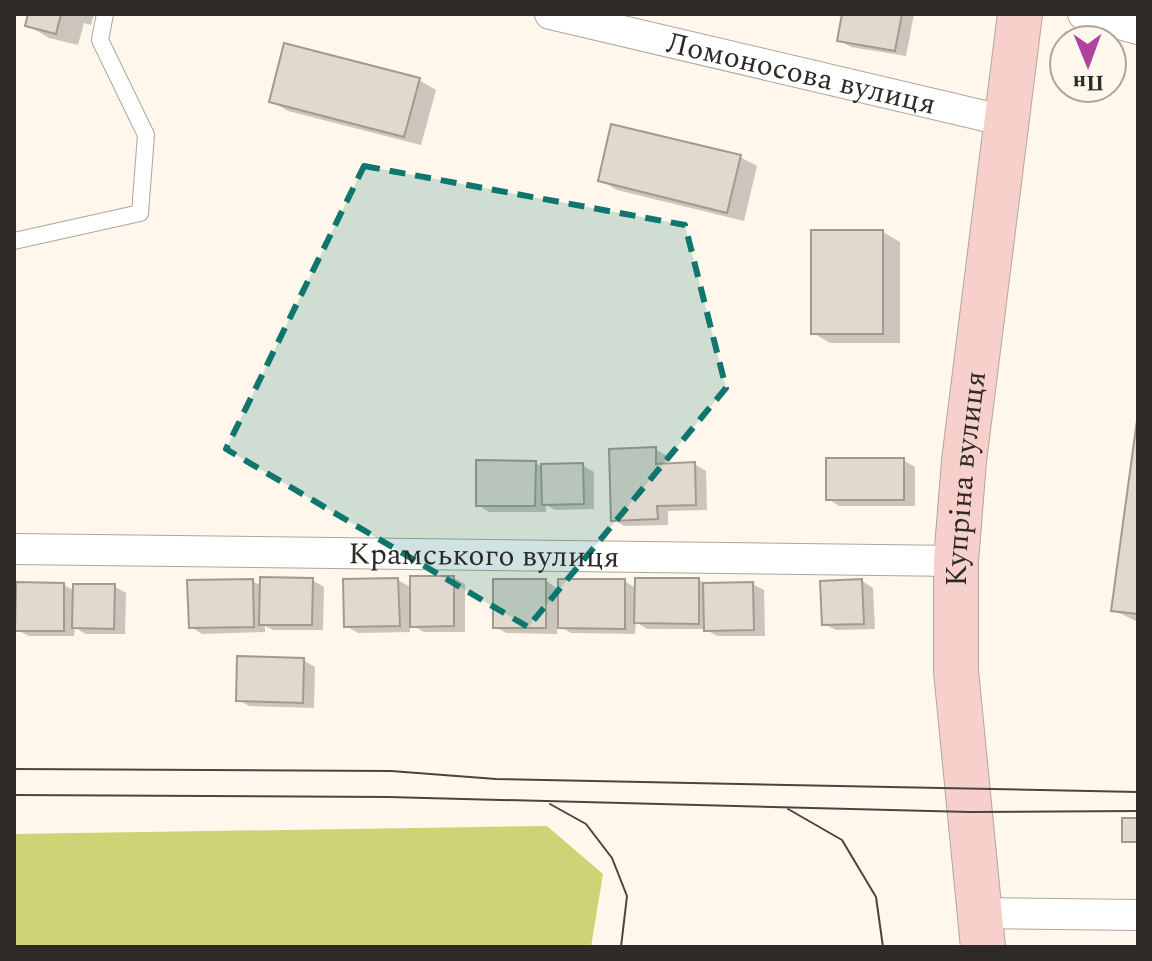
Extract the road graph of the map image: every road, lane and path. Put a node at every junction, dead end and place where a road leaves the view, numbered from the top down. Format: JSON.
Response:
{"nodes":[{"id":1,"x":105,"y":14,"type":"edge"},
{"id":2,"x":550,"y":14,"type":"edge"},
{"id":3,"x":1020,"y":14,"type":"edge"},
{"id":4,"x":1083,"y":14,"type":"edge"},
{"id":5,"x":1138,"y":29,"type":"edge"},
{"id":6,"x":1006,"y":121,"type":"junction"},
{"id":7,"x":14,"y":241,"type":"edge"},
{"id":8,"x":14,"y":549,"type":"edge"},
{"id":9,"x":956,"y":561,"type":"junction"},
{"id":10,"x":1138,"y":915,"type":"edge"},
{"id":11,"x":981,"y":930,"type":"edge"}],
"edges":[{"from":1,"to":7,"type":"lane"},
{"from":2,"to":6,"type":"street","name":"Ломоносова вулиця"},
{"from":3,"to":6,"type":"main road","name":"Купріна вулиця"},
{"from":4,"to":5,"type":"street"},
{"from":6,"to":9,"type":"main road","name":"Купріна вулиця"},
{"from":8,"to":9,"type":"street","name":"Крамського вулиця"},
{"from":9,"to":11,"type":"main road","name":"Купріна вулиця"},
{"from":10,"to":11,"type":"street"}]}
